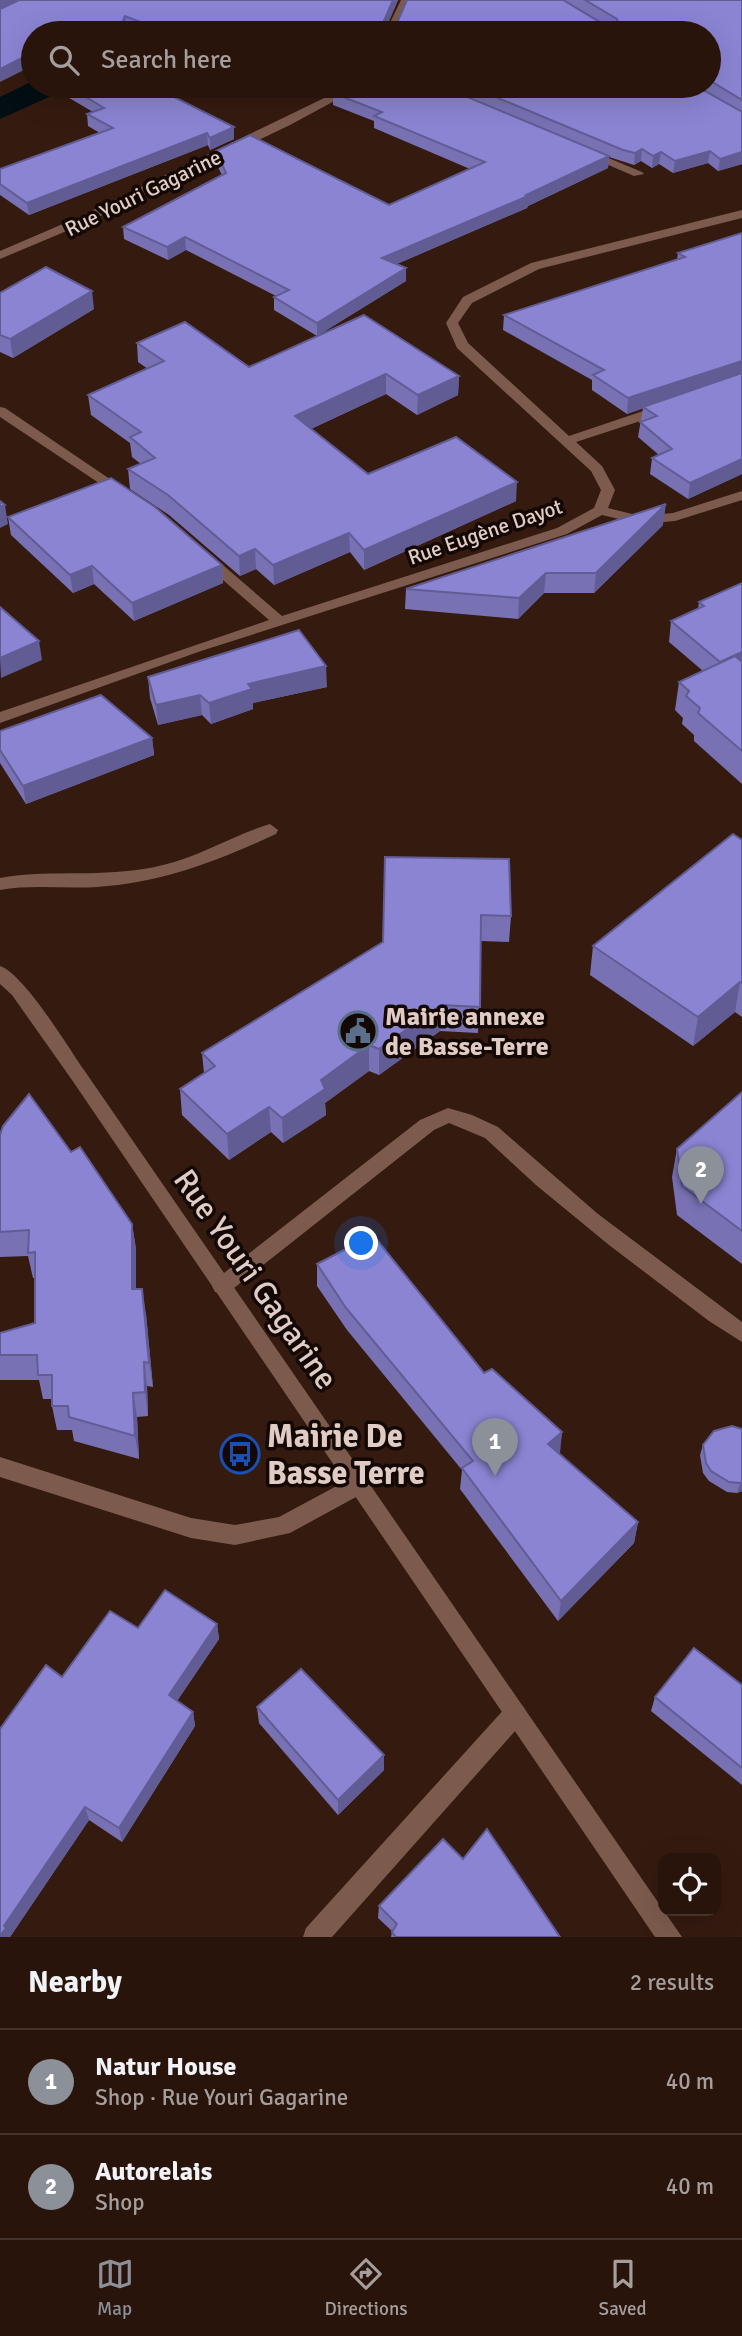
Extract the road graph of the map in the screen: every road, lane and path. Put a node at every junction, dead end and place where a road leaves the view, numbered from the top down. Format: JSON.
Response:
{"nodes":[{"id":1,"x":406,"y":0,"type":"edge"},
{"id":2,"x":396,"y":21,"type":"edge"},
{"id":3,"x":335,"y":98,"type":"edge"},
{"id":4,"x":576,"y":148,"type":"edge"},
{"id":5,"x":638,"y":174,"type":"dead end"},
{"id":6,"x":742,"y":214,"type":"edge"},
{"id":7,"x":0,"y":255,"type":"edge"},
{"id":8,"x":679,"y":404,"type":"edge"},
{"id":9,"x":0,"y":411,"type":"edge"},
{"id":10,"x":566,"y":441,"type":"junction"},
{"id":11,"x":742,"y":495,"type":"edge"},
{"id":12,"x":132,"y":499,"type":"edge"},
{"id":13,"x":600,"y":510,"type":"junction"},
{"id":14,"x":194,"y":548,"type":"edge"},
{"id":15,"x":279,"y":621,"type":"junction"},
{"id":16,"x":0,"y":718,"type":"edge"},
{"id":17,"x":270,"y":830,"type":"dead end"},
{"id":18,"x":0,"y":884,"type":"edge"},
{"id":19,"x":0,"y":973,"type":"edge"},
{"id":20,"x":222,"y":1286,"type":"junction"},
{"id":21,"x":742,"y":1333,"type":"edge"},
{"id":22,"x":2,"y":1472,"type":"edge"},
{"id":23,"x":359,"y":1484,"type":"junction"},
{"id":24,"x":515,"y":1714,"type":"junction"},
{"id":25,"x":315,"y":1937,"type":"edge"},
{"id":26,"x":670,"y":1937,"type":"edge"}],
"edges":[{"from":1,"to":2,"type":"street"},
{"from":3,"to":7,"type":"street","name":"Rue Youri Gagarine"},
{"from":4,"to":5,"type":"street"},
{"from":6,"to":10,"type":"street","name":"Rue Eugène Dayot"},
{"from":8,"to":10,"type":"street"},
{"from":9,"to":12,"type":"street"},
{"from":10,"to":13,"type":"street","name":"Rue Eugène Dayot"},
{"from":11,"to":13,"type":"street"},
{"from":13,"to":15,"type":"street","name":"Rue Eugène Dayot"},
{"from":14,"to":15,"type":"street"},
{"from":15,"to":16,"type":"street","name":"Rue Eugène Dayot"},
{"from":17,"to":18,"type":"street"},
{"from":19,"to":20,"type":"street","name":"Rue Youri Gagarine"},
{"from":20,"to":21,"type":"street"},
{"from":20,"to":23,"type":"street","name":"Rue Youri Gagarine"},
{"from":22,"to":23,"type":"street"},
{"from":23,"to":24,"type":"street","name":"Rue Youri Gagarine"},
{"from":24,"to":25,"type":"street"},
{"from":24,"to":26,"type":"street","name":"Rue Youri Gagarine"}]}
